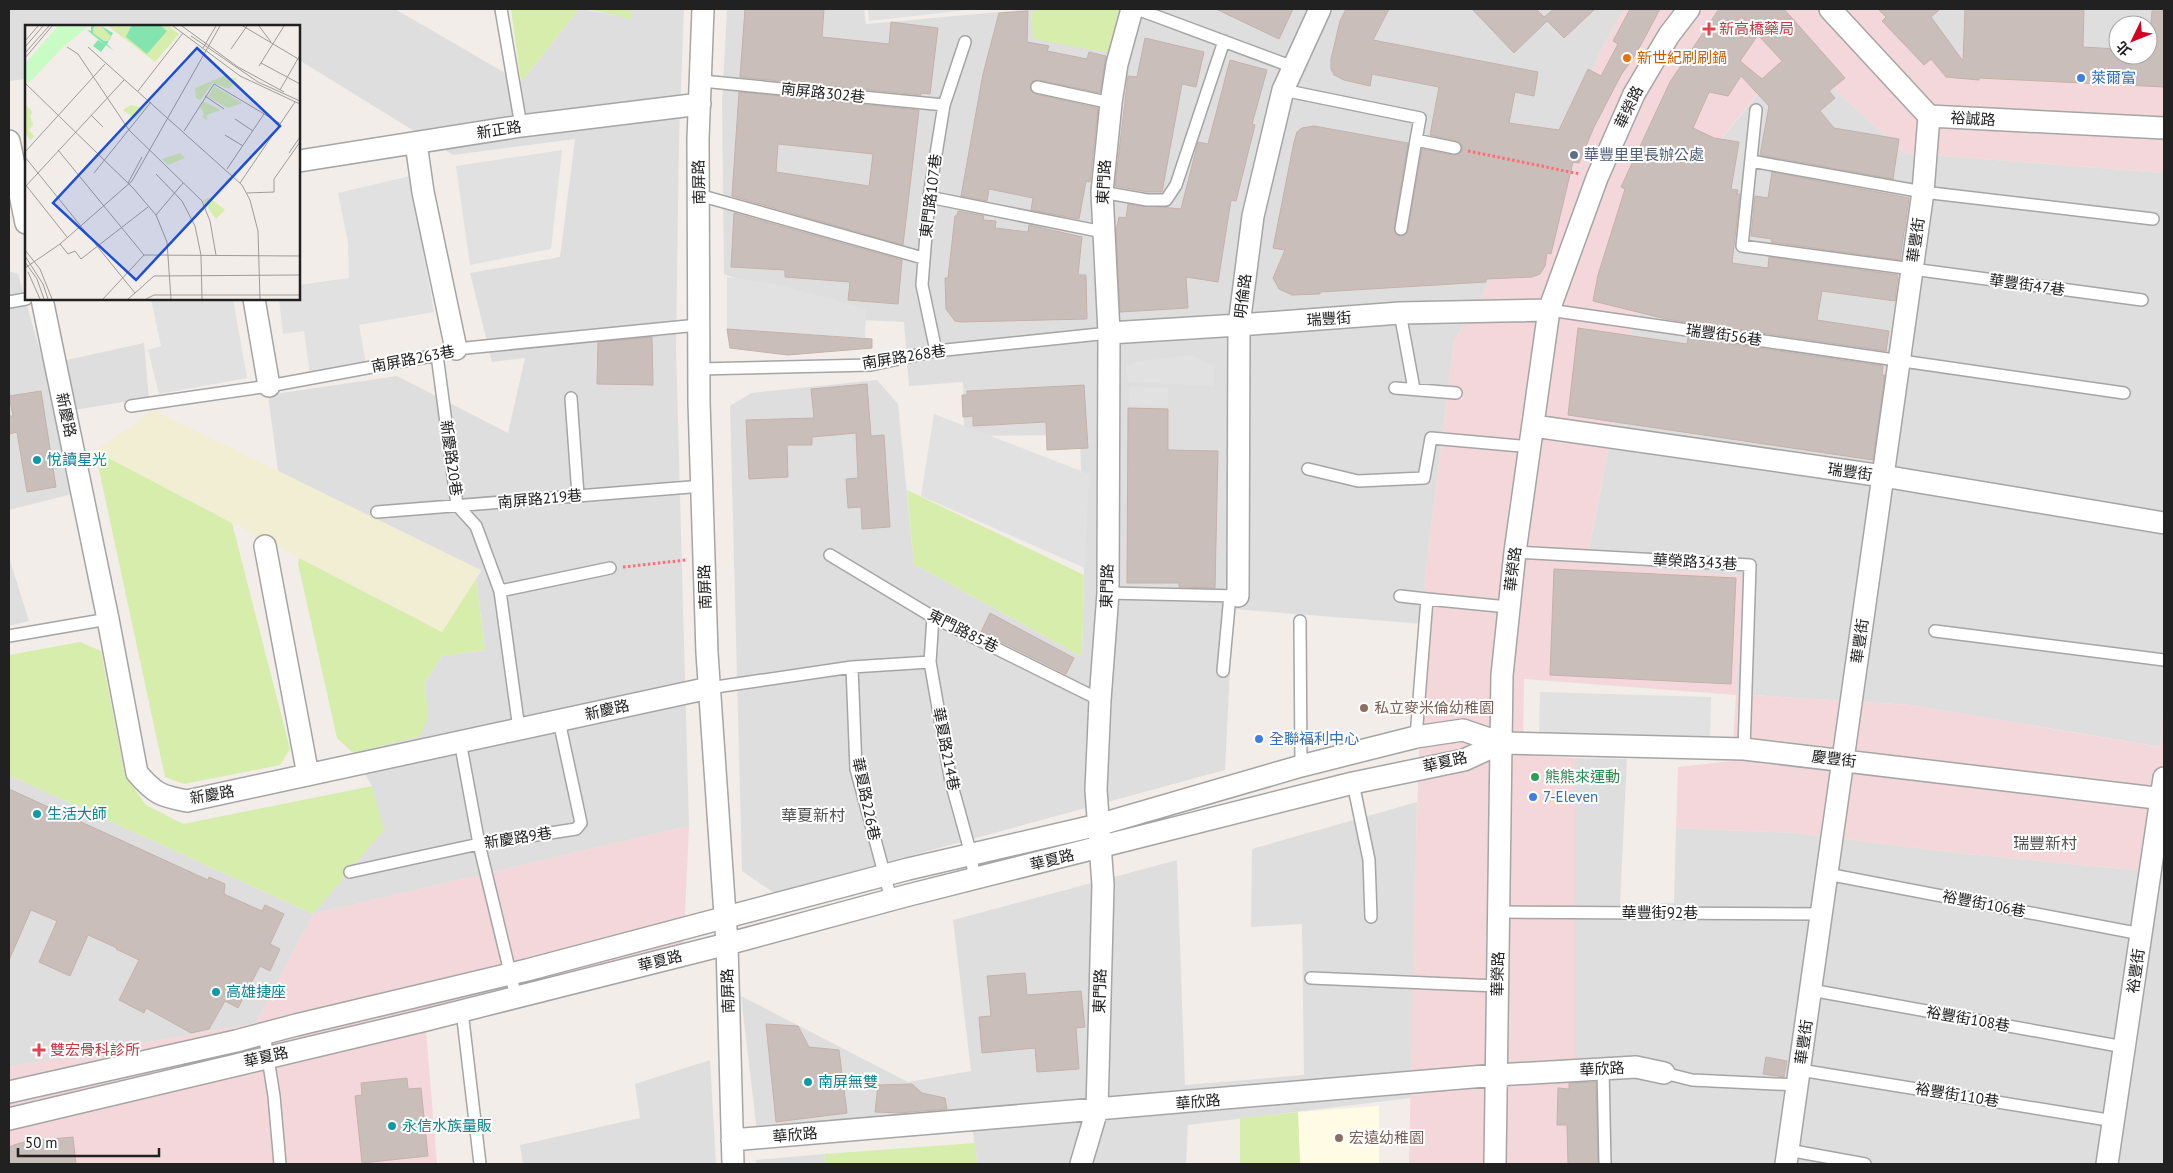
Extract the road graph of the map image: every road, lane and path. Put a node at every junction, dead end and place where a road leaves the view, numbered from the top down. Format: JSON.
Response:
{"nodes":[{"id":1,"x":501,"y":9,"type":"edge"},
{"id":2,"x":704,"y":9,"type":"edge"},
{"id":3,"x":1132,"y":9,"type":"edge"},
{"id":4,"x":1137,"y":9,"type":"edge"},
{"id":5,"x":1320,"y":9,"type":"edge"},
{"id":6,"x":1689,"y":9,"type":"edge"},
{"id":7,"x":1830,"y":9,"type":"edge"},
{"id":8,"x":1224,"y":41,"type":"junction"},
{"id":9,"x":965,"y":42,"type":"dead end"},
{"id":10,"x":1293,"y":67,"type":"junction"},
{"id":11,"x":702,"y":81,"type":"junction"},
{"id":12,"x":1037,"y":87,"type":"dead end"},
{"id":13,"x":1283,"y":90,"type":"junction"},
{"id":14,"x":1111,"y":103,"type":"junction"},
{"id":15,"x":700,"y":104,"type":"junction"},
{"id":16,"x":944,"y":105,"type":"junction"},
{"id":17,"x":1756,"y":110,"type":"dead end"},
{"id":18,"x":1929,"y":116,"type":"junction"},
{"id":19,"x":521,"y":126,"type":"junction"},
{"id":20,"x":2164,"y":128,"type":"edge"},
{"id":21,"x":1416,"y":140,"type":"junction"},
{"id":22,"x":9,"y":141,"type":"edge"},
{"id":23,"x":416,"y":143,"type":"junction"},
{"id":24,"x":1455,"y":148,"type":"joint"},
{"id":25,"x":300,"y":161,"type":"edge"},
{"id":26,"x":1750,"y":161,"type":"junction"},
{"id":27,"x":1597,"y":178,"type":"junction"},
{"id":28,"x":1102,"y":192,"type":"junction"},
{"id":29,"x":1923,"y":192,"type":"junction"},
{"id":30,"x":700,"y":195,"type":"junction"},
{"id":31,"x":929,"y":197,"type":"junction"},
{"id":32,"x":25,"y":212,"type":"edge"},
{"id":33,"x":2153,"y":219,"type":"dead end"},
{"id":34,"x":1400,"y":229,"type":"dead end"},
{"id":35,"x":1103,"y":232,"type":"junction"},
{"id":36,"x":923,"y":258,"type":"junction"},
{"id":37,"x":1912,"y":270,"type":"junction"},
{"id":38,"x":25,"y":299,"type":"edge"},
{"id":39,"x":42,"y":300,"type":"edge"},
{"id":40,"x":254,"y":300,"type":"edge"},
{"id":41,"x":2142,"y":300,"type":"dead end"},
{"id":42,"x":9,"y":302,"type":"edge"},
{"id":43,"x":1549,"y":310,"type":"junction"},
{"id":44,"x":1400,"y":313,"type":"junction"},
{"id":45,"x":698,"y":325,"type":"junction"},
{"id":46,"x":1239,"y":325,"type":"junction"},
{"id":47,"x":1108,"y":332,"type":"junction"},
{"id":48,"x":936,"y":351,"type":"junction"},
{"id":49,"x":447,"y":352,"type":"junction"},
{"id":50,"x":1900,"y":360,"type":"junction"},
{"id":51,"x":699,"y":369,"type":"junction"},
{"id":52,"x":269,"y":386,"type":"junction"},
{"id":53,"x":1395,"y":388,"type":"dead end"},
{"id":54,"x":1414,"y":389,"type":"junction"},
{"id":55,"x":1456,"y":393,"type":"dead end"},
{"id":56,"x":2124,"y":393,"type":"dead end"},
{"id":57,"x":571,"y":398,"type":"dead end"},
{"id":58,"x":131,"y":406,"type":"dead end"},
{"id":59,"x":1532,"y":437,"type":"junction"},
{"id":60,"x":1308,"y":469,"type":"dead end"},
{"id":61,"x":1883,"y":476,"type":"junction"},
{"id":62,"x":703,"y":486,"type":"junction"},
{"id":63,"x":578,"y":496,"type":"junction"},
{"id":64,"x":457,"y":505,"type":"junction"},
{"id":65,"x":377,"y":512,"type":"dead end"},
{"id":66,"x":2164,"y":523,"type":"edge"},
{"id":67,"x":265,"y":546,"type":"dead end"},
{"id":68,"x":1515,"y":552,"type":"junction"},
{"id":69,"x":830,"y":555,"type":"dead end"},
{"id":70,"x":704,"y":558,"type":"junction"},
{"id":71,"x":610,"y":568,"type":"joint"},
{"id":72,"x":500,"y":591,"type":"junction"},
{"id":73,"x":1108,"y":593,"type":"junction"},
{"id":74,"x":1234,"y":596,"type":"junction"},
{"id":75,"x":1400,"y":596,"type":"dead end"},
{"id":76,"x":1427,"y":599,"type":"junction"},
{"id":77,"x":1508,"y":607,"type":"junction"},
{"id":78,"x":933,"y":616,"type":"junction"},
{"id":79,"x":108,"y":619,"type":"junction"},
{"id":80,"x":1300,"y":621,"type":"dead end"},
{"id":81,"x":1935,"y":631,"type":"dead end"},
{"id":82,"x":9,"y":636,"type":"edge"},
{"id":83,"x":2164,"y":660,"type":"edge"},
{"id":84,"x":930,"y":662,"type":"junction"},
{"id":85,"x":852,"y":667,"type":"junction"},
{"id":86,"x":1223,"y":671,"type":"dead end"},
{"id":87,"x":709,"y":688,"type":"junction"},
{"id":88,"x":1100,"y":700,"type":"junction"},
{"id":89,"x":559,"y":721,"type":"junction"},
{"id":90,"x":518,"y":729,"type":"junction"},
{"id":91,"x":1416,"y":737,"type":"junction"},
{"id":92,"x":460,"y":741,"type":"junction"},
{"id":93,"x":1501,"y":743,"type":"junction"},
{"id":94,"x":1744,"y":749,"type":"junction"},
{"id":95,"x":1843,"y":760,"type":"junction"},
{"id":96,"x":1301,"y":766,"type":"junction"},
{"id":97,"x":308,"y":775,"type":"junction"},
{"id":98,"x":1353,"y":783,"type":"junction"},
{"id":99,"x":2163,"y":792,"type":"edge"},
{"id":100,"x":1098,"y":825,"type":"junction"},
{"id":101,"x":479,"y":844,"type":"junction"},
{"id":102,"x":1100,"y":847,"type":"junction"},
{"id":103,"x":970,"y":854,"type":"junction"},
{"id":104,"x":350,"y":872,"type":"dead end"},
{"id":105,"x":1827,"y":874,"type":"junction"},
{"id":106,"x":884,"y":877,"type":"junction"},
{"id":107,"x":975,"y":879,"type":"junction"},
{"id":108,"x":891,"y":899,"type":"junction"},
{"id":109,"x":1498,"y":912,"type":"junction"},
{"id":110,"x":1822,"y":914,"type":"junction"},
{"id":111,"x":1371,"y":917,"type":"dead end"},
{"id":112,"x":725,"y":918,"type":"junction"},
{"id":113,"x":2141,"y":934,"type":"junction"},
{"id":114,"x":727,"y":944,"type":"junction"},
{"id":115,"x":510,"y":973,"type":"junction"},
{"id":116,"x":1311,"y":978,"type":"dead end"},
{"id":117,"x":1497,"y":986,"type":"junction"},
{"id":118,"x":1811,"y":990,"type":"junction"},
{"id":119,"x":516,"y":997,"type":"junction"},
{"id":120,"x":462,"y":1011,"type":"junction"},
{"id":121,"x":264,"y":1033,"type":"junction"},
{"id":122,"x":2124,"y":1047,"type":"junction"},
{"id":123,"x":268,"y":1057,"type":"junction"},
{"id":124,"x":1603,"y":1068,"type":"junction"},
{"id":125,"x":1664,"y":1073,"type":"joint"},
{"id":126,"x":1496,"y":1075,"type":"junction"},
{"id":127,"x":1799,"y":1078,"type":"junction"},
{"id":128,"x":9,"y":1092,"type":"edge"},
{"id":129,"x":1097,"y":1110,"type":"junction"},
{"id":130,"x":9,"y":1119,"type":"edge"},
{"id":131,"x":2114,"y":1121,"type":"junction"},
{"id":132,"x":732,"y":1140,"type":"junction"},
{"id":133,"x":1787,"y":1157,"type":"edge"},
{"id":134,"x":280,"y":1164,"type":"edge"},
{"id":135,"x":480,"y":1164,"type":"edge"},
{"id":136,"x":733,"y":1164,"type":"edge"},
{"id":137,"x":1081,"y":1164,"type":"edge"},
{"id":138,"x":1495,"y":1164,"type":"edge"},
{"id":139,"x":1605,"y":1164,"type":"edge"},
{"id":140,"x":1865,"y":1164,"type":"edge"},
{"id":141,"x":2107,"y":1164,"type":"edge"}],
"edges":[{"from":1,"to":19,"type":"lane"},
{"from":2,"to":11,"type":"street","name":"南屏路"},
{"from":3,"to":14,"type":"street","name":"東門路"},
{"from":4,"to":8,"type":"lane"},
{"from":5,"to":10,"type":"street","name":"明倫路"},
{"from":6,"to":27,"type":"street","name":"華榮路"},
{"from":7,"to":18,"type":"street","name":"裕誠路"},
{"from":8,"to":10,"type":"lane"},
{"from":8,"to":28,"type":"lane"},
{"from":9,"to":16,"type":"lane","name":"東門路107巷"},
{"from":10,"to":13,"type":"street","name":"明倫路"},
{"from":11,"to":15,"type":"street","name":"南屏路"},
{"from":11,"to":16,"type":"lane","name":"南屏路302巷"},
{"from":12,"to":14,"type":"lane"},
{"from":13,"to":21,"type":"lane"},
{"from":13,"to":46,"type":"street","name":"明倫路"},
{"from":14,"to":28,"type":"street","name":"東門路"},
{"from":15,"to":19,"type":"street","name":"新正路"},
{"from":15,"to":30,"type":"street","name":"南屏路"},
{"from":16,"to":31,"type":"lane","name":"東門路107巷"},
{"from":17,"to":26,"type":"lane"},
{"from":18,"to":20,"type":"street","name":"裕誠路"},
{"from":18,"to":29,"type":"street","name":"華豐街"},
{"from":19,"to":23,"type":"street","name":"新正路"},
{"from":21,"to":24,"type":"lane"},
{"from":21,"to":34,"type":"lane"},
{"from":22,"to":32,"type":"street"},
{"from":23,"to":25,"type":"street","name":"新正路"},
{"from":23,"to":49,"type":"street"},
{"from":24,"to":27,"type":"path"},
{"from":26,"to":29,"type":"lane"},
{"from":26,"to":37,"type":"lane","name":"華豐街47巷"},
{"from":27,"to":43,"type":"street","name":"華榮路"},
{"from":28,"to":35,"type":"street","name":"東門路"},
{"from":29,"to":33,"type":"lane"},
{"from":29,"to":37,"type":"street","name":"華豐街"},
{"from":30,"to":36,"type":"lane"},
{"from":30,"to":45,"type":"street","name":"南屏路"},
{"from":31,"to":35,"type":"lane"},
{"from":31,"to":36,"type":"lane","name":"東門路107巷"},
{"from":35,"to":47,"type":"street","name":"東門路"},
{"from":36,"to":48,"type":"lane","name":"東門路107巷"},
{"from":37,"to":41,"type":"lane","name":"華豐街47巷"},
{"from":37,"to":50,"type":"street","name":"華豐街"},
{"from":38,"to":42,"type":"lane"},
{"from":39,"to":79,"type":"street","name":"新慶路"},
{"from":40,"to":52,"type":"street"},
{"from":43,"to":44,"type":"street","name":"瑞豐街"},
{"from":43,"to":50,"type":"lane","name":"瑞豐街56巷"},
{"from":43,"to":59,"type":"street","name":"華榮路"},
{"from":44,"to":46,"type":"street","name":"瑞豐街"},
{"from":44,"to":54,"type":"lane"},
{"from":45,"to":49,"type":"lane","name":"南屏路263巷"},
{"from":45,"to":51,"type":"street","name":"南屏路"},
{"from":46,"to":47,"type":"street","name":"瑞豐街"},
{"from":46,"to":74,"type":"street","name":"明倫路"},
{"from":47,"to":48,"type":"lane","name":"南屏路268巷"},
{"from":47,"to":73,"type":"street","name":"東門路"},
{"from":48,"to":51,"type":"lane","name":"南屏路268巷"},
{"from":49,"to":52,"type":"lane","name":"南屏路263巷"},
{"from":49,"to":64,"type":"lane","name":"新慶路20巷"},
{"from":50,"to":56,"type":"lane","name":"瑞豐街56巷"},
{"from":50,"to":61,"type":"street","name":"華豐街"},
{"from":51,"to":62,"type":"street","name":"南屏路"},
{"from":52,"to":58,"type":"lane","name":"南屏路263巷"},
{"from":53,"to":54,"type":"lane"},
{"from":54,"to":55,"type":"lane"},
{"from":57,"to":63,"type":"lane"},
{"from":59,"to":60,"type":"lane"},
{"from":59,"to":61,"type":"street","name":"瑞豐街"},
{"from":59,"to":68,"type":"street","name":"華榮路"},
{"from":61,"to":66,"type":"street","name":"瑞豐街"},
{"from":61,"to":95,"type":"street","name":"華豐街"},
{"from":62,"to":63,"type":"lane","name":"南屏路219巷"},
{"from":62,"to":70,"type":"street","name":"南屏路"},
{"from":63,"to":64,"type":"lane","name":"南屏路219巷"},
{"from":64,"to":65,"type":"lane","name":"南屏路219巷"},
{"from":64,"to":72,"type":"lane","name":"新慶路20巷"},
{"from":67,"to":97,"type":"street"},
{"from":68,"to":77,"type":"street","name":"華榮路"},
{"from":68,"to":94,"type":"lane","name":"華榮路343巷"},
{"from":69,"to":78,"type":"lane","name":"東門路85巷"},
{"from":70,"to":71,"type":"path"},
{"from":70,"to":87,"type":"street","name":"南屏路"},
{"from":71,"to":72,"type":"lane"},
{"from":72,"to":90,"type":"lane","name":"新慶路20巷"},
{"from":73,"to":74,"type":"lane"},
{"from":73,"to":88,"type":"street","name":"東門路"},
{"from":74,"to":86,"type":"lane"},
{"from":75,"to":76,"type":"lane"},
{"from":76,"to":77,"type":"lane"},
{"from":76,"to":91,"type":"lane"},
{"from":77,"to":93,"type":"street","name":"華榮路"},
{"from":78,"to":84,"type":"lane","name":"華夏路214巷"},
{"from":78,"to":88,"type":"lane","name":"東門路85巷"},
{"from":79,"to":82,"type":"lane"},
{"from":79,"to":97,"type":"street","name":"新慶路"},
{"from":80,"to":96,"type":"lane"},
{"from":81,"to":83,"type":"lane"},
{"from":84,"to":85,"type":"lane"},
{"from":84,"to":103,"type":"lane","name":"華夏路214巷"},
{"from":85,"to":87,"type":"lane"},
{"from":85,"to":106,"type":"lane","name":"華夏路226巷"},
{"from":87,"to":89,"type":"street","name":"新慶路"},
{"from":87,"to":112,"type":"street","name":"南屏路"},
{"from":88,"to":100,"type":"street","name":"東門路"},
{"from":89,"to":90,"type":"street","name":"新慶路"},
{"from":89,"to":101,"type":"lane","name":"新慶路9巷"},
{"from":90,"to":92,"type":"street","name":"新慶路"},
{"from":91,"to":93,"type":"street","name":"華夏路"},
{"from":91,"to":96,"type":"street","name":"華夏路"},
{"from":92,"to":97,"type":"street","name":"新慶路"},
{"from":92,"to":101,"type":"lane"},
{"from":93,"to":94,"type":"street","name":"慶豐街"},
{"from":93,"to":98,"type":"street","name":"華夏路"},
{"from":93,"to":109,"type":"street","name":"華榮路"},
{"from":94,"to":95,"type":"street","name":"慶豐街"},
{"from":95,"to":99,"type":"street","name":"慶豐街"},
{"from":95,"to":105,"type":"street","name":"華豐街"},
{"from":96,"to":100,"type":"street","name":"華夏路"},
{"from":98,"to":102,"type":"street","name":"華夏路"},
{"from":98,"to":111,"type":"lane"},
{"from":99,"to":113,"type":"street","name":"裕豐街"},
{"from":100,"to":102,"type":"street","name":"東門路"},
{"from":100,"to":103,"type":"street","name":"華夏路"},
{"from":101,"to":104,"type":"lane","name":"新慶路9巷"},
{"from":101,"to":115,"type":"lane"},
{"from":102,"to":107,"type":"street","name":"華夏路"},
{"from":102,"to":129,"type":"street","name":"東門路"},
{"from":103,"to":106,"type":"street","name":"華夏路"},
{"from":103,"to":107,"type":"lane","name":"華夏路214巷"},
{"from":105,"to":110,"type":"street","name":"華豐街"},
{"from":105,"to":113,"type":"lane","name":"裕豐街106巷"},
{"from":106,"to":108,"type":"lane","name":"華夏路226巷"},
{"from":106,"to":112,"type":"street","name":"華夏路"},
{"from":107,"to":108,"type":"street","name":"華夏路"},
{"from":108,"to":114,"type":"street","name":"華夏路"},
{"from":109,"to":110,"type":"lane","name":"華豐街92巷"},
{"from":109,"to":117,"type":"street","name":"華榮路"},
{"from":110,"to":118,"type":"street","name":"華豐街"},
{"from":112,"to":114,"type":"street","name":"南屏路"},
{"from":112,"to":115,"type":"street","name":"華夏路"},
{"from":113,"to":122,"type":"street","name":"裕豐街"},
{"from":114,"to":119,"type":"street","name":"華夏路"},
{"from":114,"to":132,"type":"street","name":"南屏路"},
{"from":115,"to":119,"type":"lane"},
{"from":115,"to":121,"type":"street","name":"華夏路"},
{"from":116,"to":117,"type":"lane"},
{"from":117,"to":126,"type":"street","name":"華榮路"},
{"from":118,"to":122,"type":"lane","name":"裕豐街108巷"},
{"from":118,"to":127,"type":"street","name":"華豐街"},
{"from":119,"to":120,"type":"street","name":"華夏路"},
{"from":120,"to":123,"type":"street","name":"華夏路"},
{"from":120,"to":135,"type":"lane"},
{"from":121,"to":123,"type":"lane"},
{"from":121,"to":128,"type":"street","name":"華夏路"},
{"from":122,"to":131,"type":"street","name":"裕豐街"},
{"from":123,"to":130,"type":"street","name":"華夏路"},
{"from":123,"to":134,"type":"lane"},
{"from":124,"to":125,"type":"street","name":"華欣路"},
{"from":124,"to":126,"type":"street","name":"華欣路"},
{"from":124,"to":139,"type":"lane"},
{"from":125,"to":127,"type":"lane","name":"裕豐街110巷"},
{"from":126,"to":129,"type":"street","name":"華欣路"},
{"from":126,"to":138,"type":"street","name":"華榮路"},
{"from":127,"to":131,"type":"lane","name":"裕豐街110巷"},
{"from":127,"to":133,"type":"street","name":"華豐街"},
{"from":129,"to":132,"type":"street","name":"華欣路"},
{"from":129,"to":137,"type":"street","name":"東門路"},
{"from":131,"to":141,"type":"street","name":"裕豐街"},
{"from":132,"to":136,"type":"street","name":"南屏路"},
{"from":133,"to":140,"type":"lane"}]}
